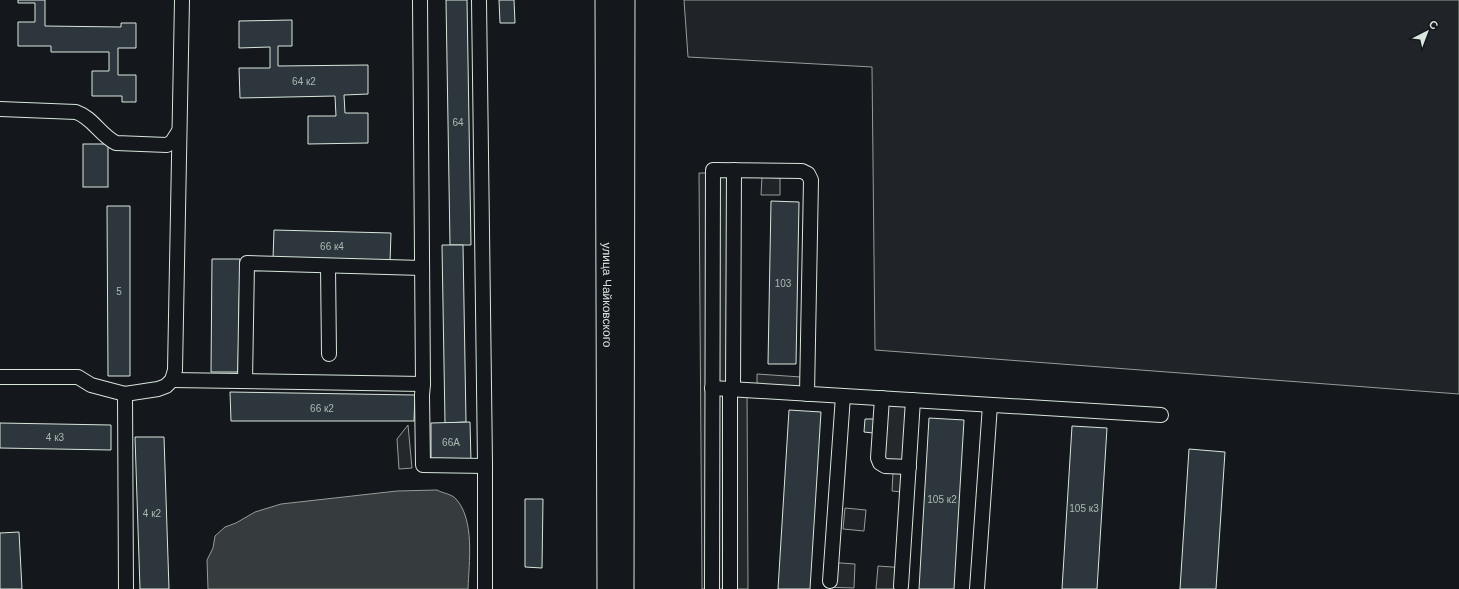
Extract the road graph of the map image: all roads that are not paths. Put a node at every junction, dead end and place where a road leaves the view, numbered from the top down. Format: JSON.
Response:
{"nodes":[{"id":1,"x":182,"y":0,"type":"edge"},
{"id":2,"x":420,"y":0,"type":"edge"},
{"id":3,"x":479,"y":0,"type":"edge"},
{"id":4,"x":606,"y":0,"type":"edge"},
{"id":5,"x":624,"y":0,"type":"edge"},
{"id":6,"x":0,"y":109,"type":"edge"},
{"id":7,"x":179,"y":131,"type":"junction"},
{"id":8,"x":734,"y":170,"type":"junction"},
{"id":9,"x":328,"y":266,"type":"junction"},
{"id":10,"x":422,"y":268,"type":"junction"},
{"id":11,"x":329,"y":354,"type":"dead end"},
{"id":12,"x":0,"y":377,"type":"edge"},
{"id":13,"x":172,"y":380,"type":"junction"},
{"id":14,"x":246,"y":381,"type":"junction"},
{"id":15,"x":423,"y":384,"type":"junction"},
{"id":16,"x":712,"y":388,"type":"junction"},
{"id":17,"x":732,"y":389,"type":"junction"},
{"id":18,"x":125,"y":394,"type":"junction"},
{"id":19,"x":807,"y":394,"type":"junction"},
{"id":20,"x":843,"y":396,"type":"junction"},
{"id":21,"x":882,"y":398,"type":"junction"},
{"id":22,"x":913,"y":400,"type":"junction"},
{"id":23,"x":990,"y":405,"type":"junction"},
{"id":24,"x":1161,"y":415,"type":"dead end"},
{"id":25,"x":485,"y":466,"type":"junction"},
{"id":26,"x":909,"y":467,"type":"junction"},
{"id":27,"x":830,"y":581,"type":"dead end"},
{"id":28,"x":901,"y":586,"type":"dead end"},
{"id":29,"x":126,"y":589,"type":"edge"},
{"id":30,"x":486,"y":589,"type":"edge"},
{"id":31,"x":608,"y":589,"type":"edge"},
{"id":32,"x":623,"y":589,"type":"edge"},
{"id":33,"x":712,"y":589,"type":"edge"},
{"id":34,"x":730,"y":589,"type":"edge"},
{"id":35,"x":977,"y":589,"type":"edge"}],
"edges":[{"from":1,"to":7,"type":"lane"},
{"from":2,"to":10,"type":"lane"},
{"from":3,"to":25,"type":"lane"},
{"from":4,"to":31,"type":"highway","name":"улица Чайковского"},
{"from":5,"to":32,"type":"highway","name":"улица Чайковского"},
{"from":6,"to":7,"type":"lane"},
{"from":7,"to":13,"type":"lane"},
{"from":8,"to":16,"type":"lane"},
{"from":8,"to":17,"type":"lane"},
{"from":8,"to":19,"type":"lane"},
{"from":9,"to":10,"type":"lane"},
{"from":9,"to":11,"type":"lane"},
{"from":9,"to":14,"type":"lane"},
{"from":10,"to":15,"type":"lane"},
{"from":12,"to":18,"type":"lane"},
{"from":13,"to":14,"type":"lane"},
{"from":13,"to":18,"type":"lane"},
{"from":14,"to":15,"type":"lane"},
{"from":15,"to":25,"type":"lane"},
{"from":16,"to":17,"type":"lane"},
{"from":16,"to":33,"type":"lane"},
{"from":17,"to":19,"type":"lane"},
{"from":17,"to":34,"type":"lane"},
{"from":18,"to":29,"type":"lane"},
{"from":19,"to":20,"type":"lane"},
{"from":20,"to":21,"type":"lane"},
{"from":20,"to":27,"type":"lane"},
{"from":21,"to":22,"type":"lane"},
{"from":21,"to":26,"type":"lane"},
{"from":22,"to":23,"type":"lane"},
{"from":22,"to":26,"type":"lane"},
{"from":23,"to":24,"type":"lane"},
{"from":23,"to":35,"type":"lane"},
{"from":25,"to":30,"type":"lane"},
{"from":26,"to":28,"type":"lane"}]}
